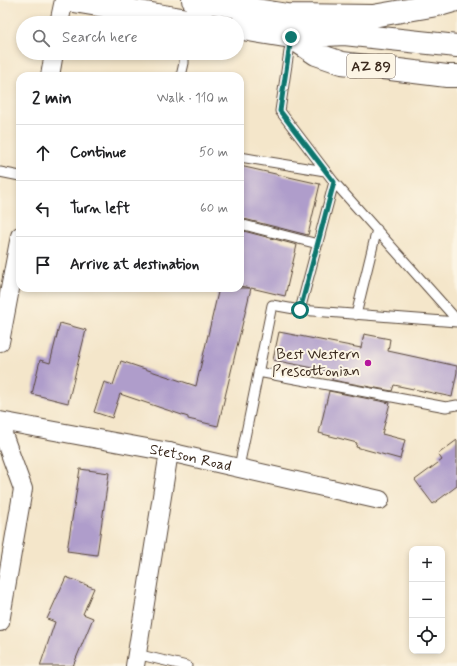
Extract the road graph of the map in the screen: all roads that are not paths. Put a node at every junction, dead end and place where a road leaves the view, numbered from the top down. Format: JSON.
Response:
{"nodes":[{"id":1,"x":64,"y":0,"type":"edge"},
{"id":2,"x":68,"y":0,"type":"edge"},
{"id":3,"x":457,"y":0,"type":"edge"},
{"id":4,"x":61,"y":16,"type":"edge"},
{"id":5,"x":192,"y":16,"type":"edge"},
{"id":6,"x":244,"y":29,"type":"edge"},
{"id":7,"x":291,"y":37,"type":"junction"},
{"id":8,"x":457,"y":46,"type":"edge"},
{"id":9,"x":53,"y":60,"type":"edge"},
{"id":10,"x":184,"y":60,"type":"edge"},
{"id":11,"x":51,"y":72,"type":"edge"},
{"id":12,"x":182,"y":72,"type":"edge"},
{"id":13,"x":454,"y":77,"type":"edge"},
{"id":14,"x":244,"y":158,"type":"edge"},
{"id":15,"x":325,"y":171,"type":"junction"},
{"id":16,"x":0,"y":172,"type":"edge"},
{"id":17,"x":16,"y":175,"type":"edge"},
{"id":18,"x":334,"y":182,"type":"junction"},
{"id":19,"x":244,"y":225,"type":"edge"},
{"id":20,"x":377,"y":229,"type":"junction"},
{"id":21,"x":318,"y":244,"type":"junction"},
{"id":22,"x":16,"y":257,"type":"edge"},
{"id":23,"x":300,"y":310,"type":"junction"},
{"id":24,"x":356,"y":315,"type":"junction"},
{"id":25,"x":457,"y":321,"type":"edge"},
{"id":26,"x":0,"y":342,"type":"edge"},
{"id":27,"x":258,"y":372,"type":"junction"},
{"id":28,"x":457,"y":405,"type":"edge"},
{"id":29,"x":0,"y":421,"type":"edge"},
{"id":30,"x":0,"y":426,"type":"edge"},
{"id":31,"x":169,"y":452,"type":"junction"},
{"id":32,"x":239,"y":467,"type":"junction"},
{"id":33,"x":380,"y":500,"type":"dead end"},
{"id":34,"x":6,"y":556,"type":"edge"},
{"id":35,"x":0,"y":622,"type":"edge"},
{"id":36,"x":135,"y":660,"type":"edge"},
{"id":37,"x":187,"y":666,"type":"edge"}],
"edges":[{"from":1,"to":4,"type":"street"},
{"from":2,"to":5,"type":"main road"},
{"from":3,"to":5,"type":"main road"},
{"from":6,"to":7,"type":"main road","number":"AZ 89"},
{"from":7,"to":8,"type":"main road"},
{"from":7,"to":13,"type":"main road","number":"AZ 89"},
{"from":7,"to":15,"type":"lane"},
{"from":9,"to":11,"type":"street"},
{"from":10,"to":12,"type":"lane"},
{"from":14,"to":15,"type":"lane"},
{"from":15,"to":18,"type":"lane"},
{"from":16,"to":17,"type":"lane"},
{"from":18,"to":20,"type":"lane"},
{"from":18,"to":21,"type":"lane"},
{"from":19,"to":21,"type":"lane"},
{"from":20,"to":24,"type":"lane"},
{"from":20,"to":25,"type":"lane"},
{"from":21,"to":23,"type":"lane"},
{"from":22,"to":26,"type":"street"},
{"from":23,"to":24,"type":"lane"},
{"from":23,"to":27,"type":"lane"},
{"from":24,"to":25,"type":"lane"},
{"from":27,"to":28,"type":"lane"},
{"from":27,"to":32,"type":"lane"},
{"from":29,"to":31,"type":"street","name":"Stetson Road"},
{"from":30,"to":34,"type":"street"},
{"from":31,"to":32,"type":"street","name":"Stetson Road"},
{"from":31,"to":36,"type":"street"},
{"from":32,"to":33,"type":"street","name":"Stetson Road"},
{"from":34,"to":35,"type":"street"},
{"from":36,"to":37,"type":"lane"}]}
